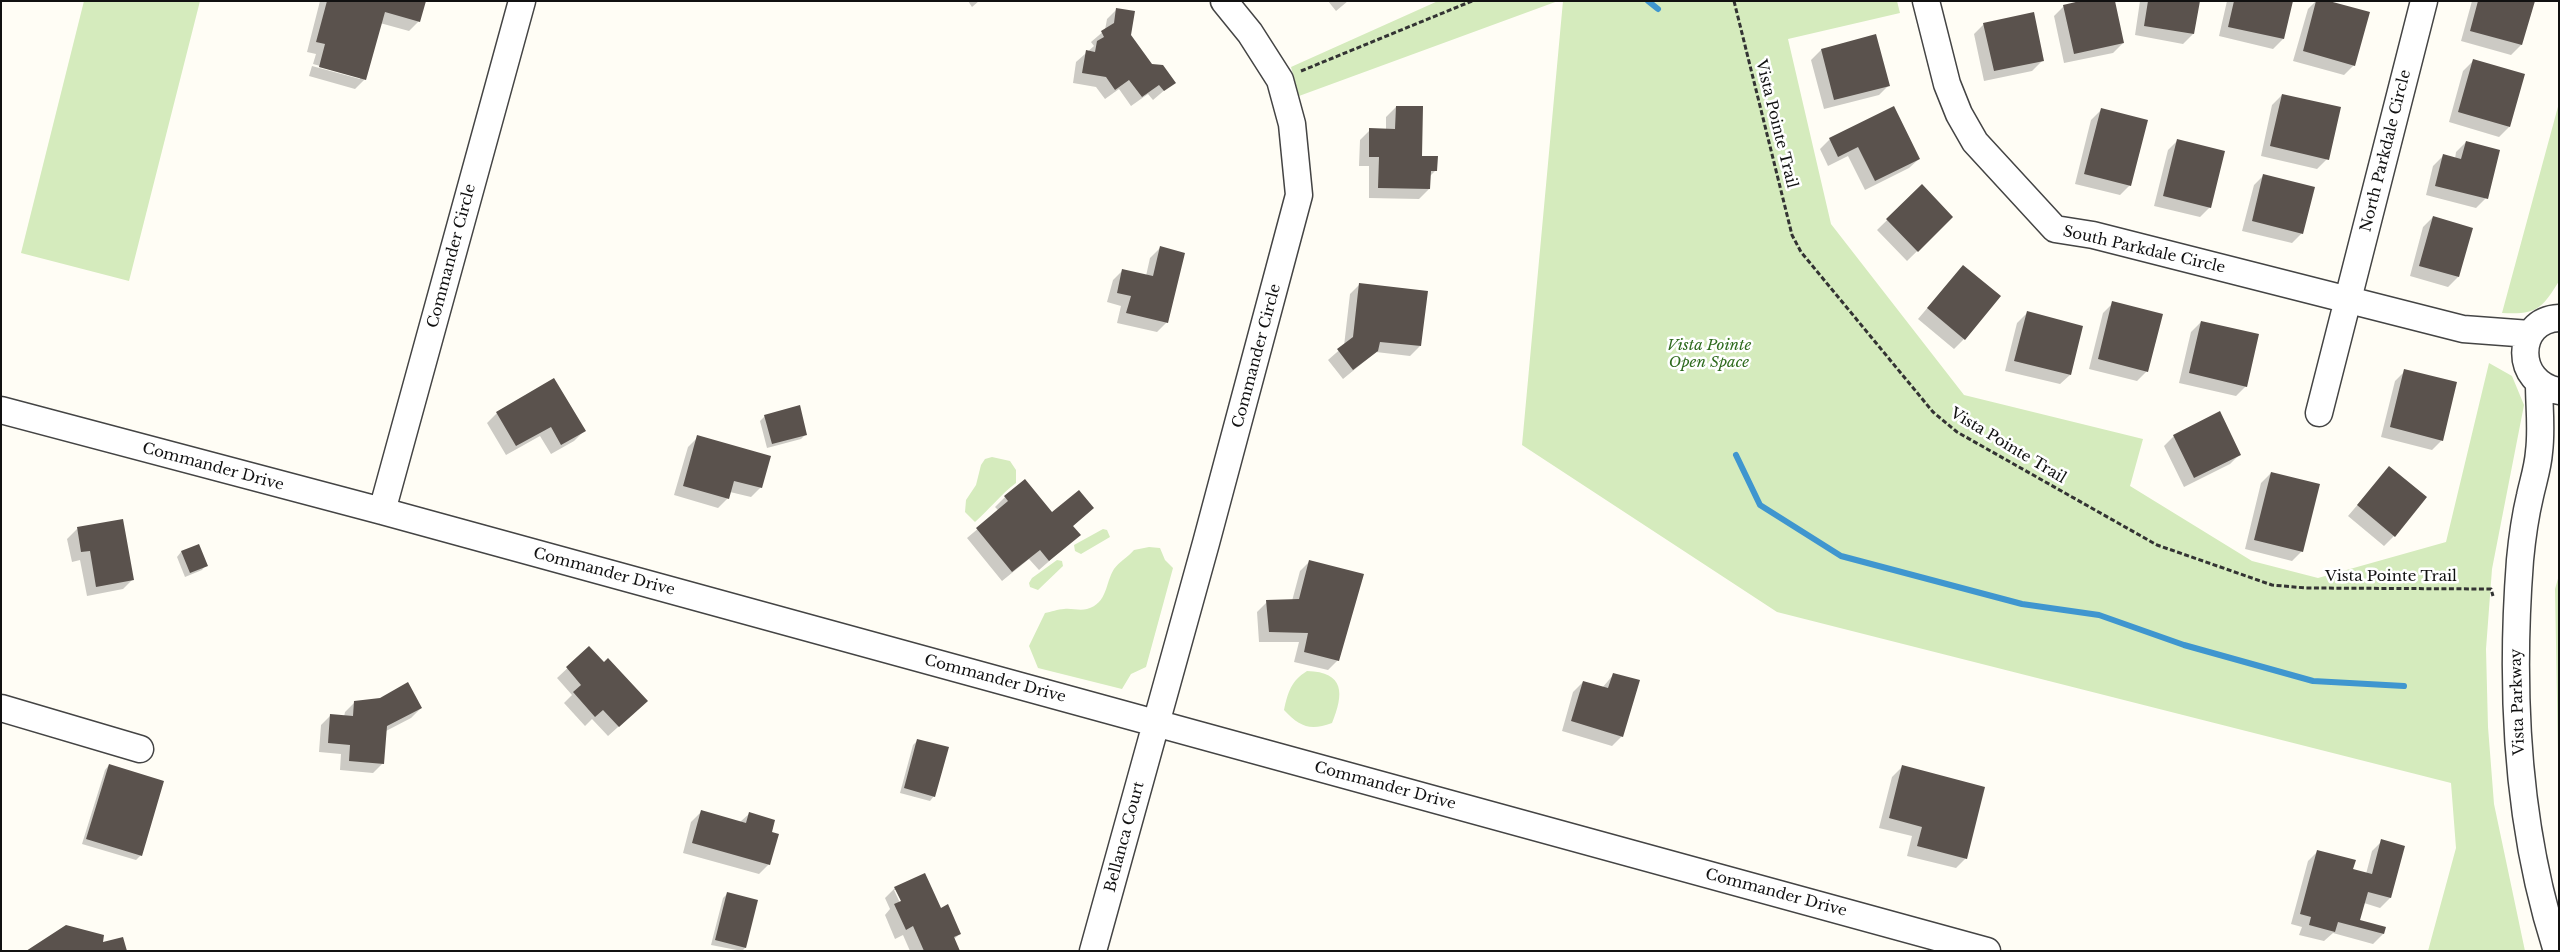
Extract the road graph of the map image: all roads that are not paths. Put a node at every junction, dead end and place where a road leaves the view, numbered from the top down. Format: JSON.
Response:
{"nodes":[{"id":1,"x":522,"y":1,"type":"edge"},
{"id":2,"x":1224,"y":1,"type":"edge"},
{"id":3,"x":1926,"y":1,"type":"edge"},
{"id":4,"x":2424,"y":1,"type":"edge"},
{"id":5,"x":2348,"y":300,"type":"junction"},
{"id":6,"x":2558,"y":316,"type":"edge"},
{"id":7,"x":2463,"y":329,"type":"junction"},
{"id":8,"x":2530,"y":334,"type":"junction"},
{"id":9,"x":2541,"y":379,"type":"edge"},
{"id":10,"x":1,"y":410,"type":"edge"},
{"id":11,"x":2318,"y":413,"type":"dead end"},
{"id":12,"x":2559,"y":420,"type":"edge"},
{"id":13,"x":2539,"y":452,"type":"junction"},
{"id":14,"x":382,"y":511,"type":"junction"},
{"id":15,"x":1,"y":708,"type":"edge"},
{"id":16,"x":1156,"y":723,"type":"junction"},
{"id":17,"x":140,"y":749,"type":"dead end"},
{"id":18,"x":1093,"y":951,"type":"edge"},
{"id":19,"x":1987,"y":951,"type":"edge"},
{"id":20,"x":2557,"y":951,"type":"edge"}],
"edges":[{"from":1,"to":14,"type":"street","name":"Commander Circle"},
{"from":2,"to":16,"type":"street","name":"Commander Circle"},
{"from":3,"to":5,"type":"street","name":"South Parkdale Circle"},
{"from":4,"to":5,"type":"street","name":"North Parkdale Circle"},
{"from":5,"to":7,"type":"street","name":"South Parkdale Circle"},
{"from":5,"to":11,"type":"street","name":"North Parkdale Circle"},
{"from":6,"to":8,"type":"street"},
{"from":7,"to":8,"type":"street","name":"South Parkdale Circle"},
{"from":7,"to":9,"type":"street","name":"South Parkdale Circle"},
{"from":8,"to":9,"type":"street","name":"Vista Parkway"},
{"from":9,"to":13,"type":"street","name":"Vista Parkway"},
{"from":10,"to":14,"type":"street","name":"Commander Drive"},
{"from":12,"to":13,"type":"street","name":"Vista Parkway"},
{"from":13,"to":20,"type":"street","name":"Vista Parkway"},
{"from":14,"to":16,"type":"street","name":"Commander Drive"},
{"from":15,"to":17,"type":"street"},
{"from":16,"to":18,"type":"street","name":"Bellanca Court"},
{"from":16,"to":19,"type":"street","name":"Commander Drive"}]}
